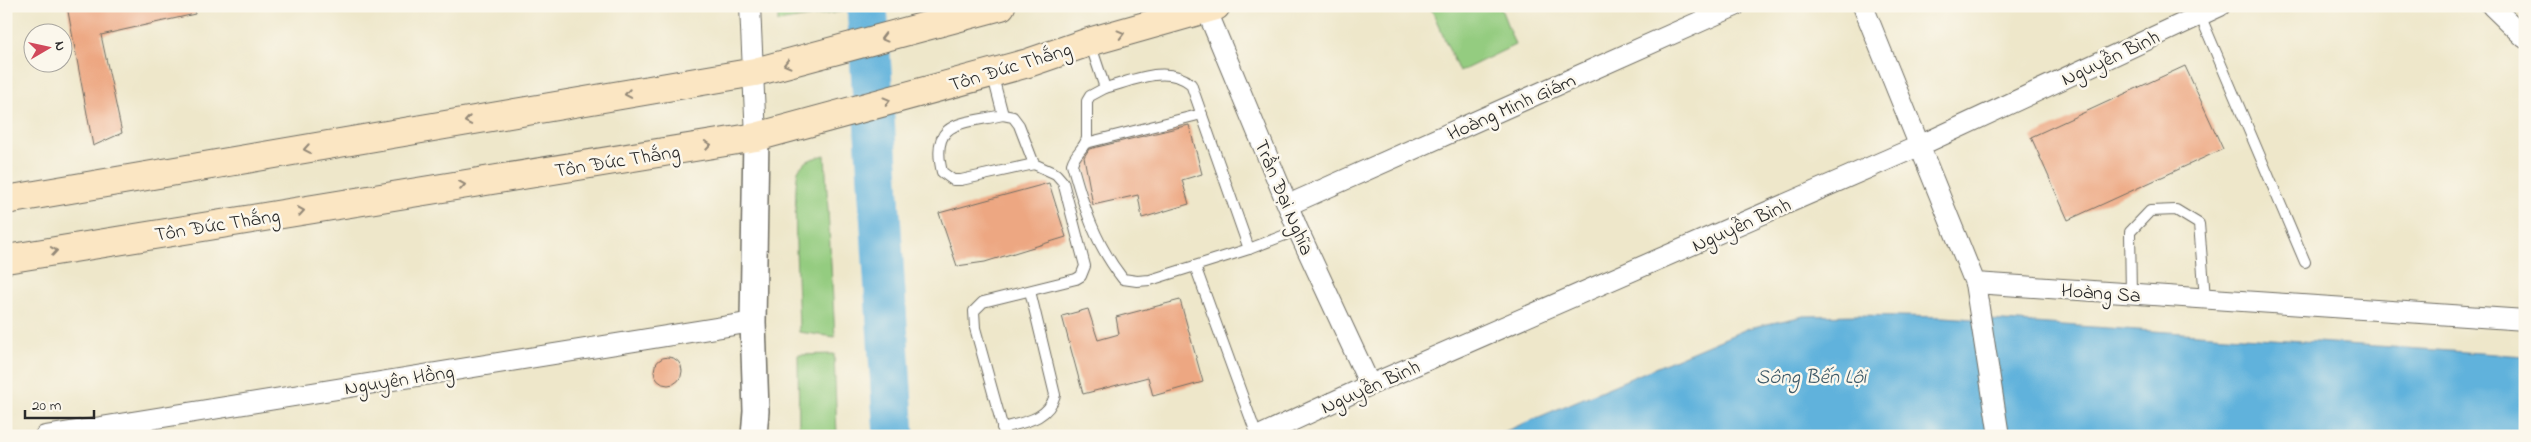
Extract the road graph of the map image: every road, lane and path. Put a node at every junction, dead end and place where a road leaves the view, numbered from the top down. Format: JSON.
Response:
{"nodes":[{"id":1,"x":750,"y":6,"type":"edge"},
{"id":2,"x":1001,"y":6,"type":"edge"},
{"id":3,"x":1734,"y":6,"type":"edge"},
{"id":4,"x":1863,"y":6,"type":"edge"},
{"id":5,"x":2220,"y":6,"type":"edge"},
{"id":6,"x":2492,"y":6,"type":"edge"},
{"id":7,"x":1209,"y":8,"type":"edge"},
{"id":8,"x":2200,"y":15,"type":"junction"},
{"id":9,"x":2525,"y":38,"type":"edge"},
{"id":10,"x":1089,"y":42,"type":"junction"},
{"id":11,"x":754,"y":72,"type":"junction"},
{"id":12,"x":992,"y":72,"type":"junction"},
{"id":13,"x":1105,"y":88,"type":"junction"},
{"id":14,"x":1202,"y":114,"type":"junction"},
{"id":15,"x":1003,"y":115,"type":"junction"},
{"id":16,"x":756,"y":137,"type":"junction"},
{"id":17,"x":1086,"y":143,"type":"junction"},
{"id":18,"x":1921,"y":145,"type":"junction"},
{"id":19,"x":1034,"y":164,"type":"junction"},
{"id":20,"x":6,"y":200,"type":"edge"},
{"id":21,"x":1288,"y":205,"type":"junction"},
{"id":22,"x":1298,"y":230,"type":"junction"},
{"id":23,"x":1250,"y":249,"type":"junction"},
{"id":24,"x":6,"y":258,"type":"edge"},
{"id":25,"x":2305,"y":262,"type":"dead end"},
{"id":26,"x":1195,"y":266,"type":"junction"},
{"id":27,"x":1975,"y":283,"type":"junction"},
{"id":28,"x":1030,"y":291,"type":"junction"},
{"id":29,"x":2131,"y":294,"type":"junction"},
{"id":30,"x":2205,"y":298,"type":"junction"},
{"id":31,"x":2525,"y":320,"type":"edge"},
{"id":32,"x":753,"y":322,"type":"junction"},
{"id":33,"x":1370,"y":385,"type":"junction"},
{"id":34,"x":1004,"y":432,"type":"edge"},
{"id":35,"x":45,"y":436,"type":"edge"},
{"id":36,"x":754,"y":436,"type":"edge"},
{"id":37,"x":1258,"y":436,"type":"edge"},
{"id":38,"x":2000,"y":436,"type":"edge"}],
"edges":[{"from":1,"to":11,"type":"street"},
{"from":2,"to":11,"type":"main road","one_way":true},
{"from":3,"to":21,"type":"street","name":"Hoàng Minh Giám"},
{"from":4,"to":18,"type":"street"},
{"from":5,"to":8,"type":"street","name":"Nguyễn Bình"},
{"from":6,"to":9,"type":"street"},
{"from":10,"to":7,"type":"main road","name":"Tôn Đức Thắng","one_way":true},
{"from":7,"to":21,"type":"street","name":"Trần Đại Nghĩa"},
{"from":8,"to":18,"type":"street","name":"Nguyễn Bình"},
{"from":8,"to":25,"type":"lane"},
{"from":10,"to":12,"type":"main road","name":"Tôn Đức Thắng"},
{"from":10,"to":13,"type":"lane"},
{"from":11,"to":16,"type":"street"},
{"from":11,"to":20,"type":"main road","one_way":true},
{"from":12,"to":15,"type":"lane"},
{"from":16,"to":12,"type":"main road","name":"Tôn Đức Thắng","one_way":true},
{"from":13,"to":14,"type":"lane"},
{"from":13,"to":17,"type":"lane"},
{"from":14,"to":17,"type":"lane"},
{"from":14,"to":23,"type":"lane"},
{"from":15,"to":19,"type":"lane"},
{"from":15,"to":19,"type":"lane"},
{"from":24,"to":16,"type":"main road","name":"Tôn Đức Thắng","one_way":true},
{"from":16,"to":32,"type":"street"},
{"from":17,"to":26,"type":"lane"},
{"from":18,"to":27,"type":"street"},
{"from":18,"to":33,"type":"street","name":"Nguyễn Bình"},
{"from":19,"to":28,"type":"lane"},
{"from":21,"to":22,"type":"street","name":"Trần Đại Nghĩa"},
{"from":22,"to":23,"type":"lane"},
{"from":22,"to":33,"type":"street","name":"Trần Đại Nghĩa"},
{"from":23,"to":26,"type":"lane"},
{"from":26,"to":37,"type":"lane"},
{"from":27,"to":29,"type":"street","name":"Hoàng Sa"},
{"from":27,"to":38,"type":"street"},
{"from":28,"to":34,"type":"lane"},
{"from":28,"to":34,"type":"lane"},
{"from":29,"to":30,"type":"street","name":"Hoàng Sa"},
{"from":29,"to":30,"type":"lane"},
{"from":30,"to":31,"type":"street","name":"Hoàng Sa"},
{"from":32,"to":35,"type":"street","name":"Nguyên Hồng"},
{"from":32,"to":36,"type":"street"},
{"from":33,"to":37,"type":"street","name":"Nguyễn Bình"}]}
